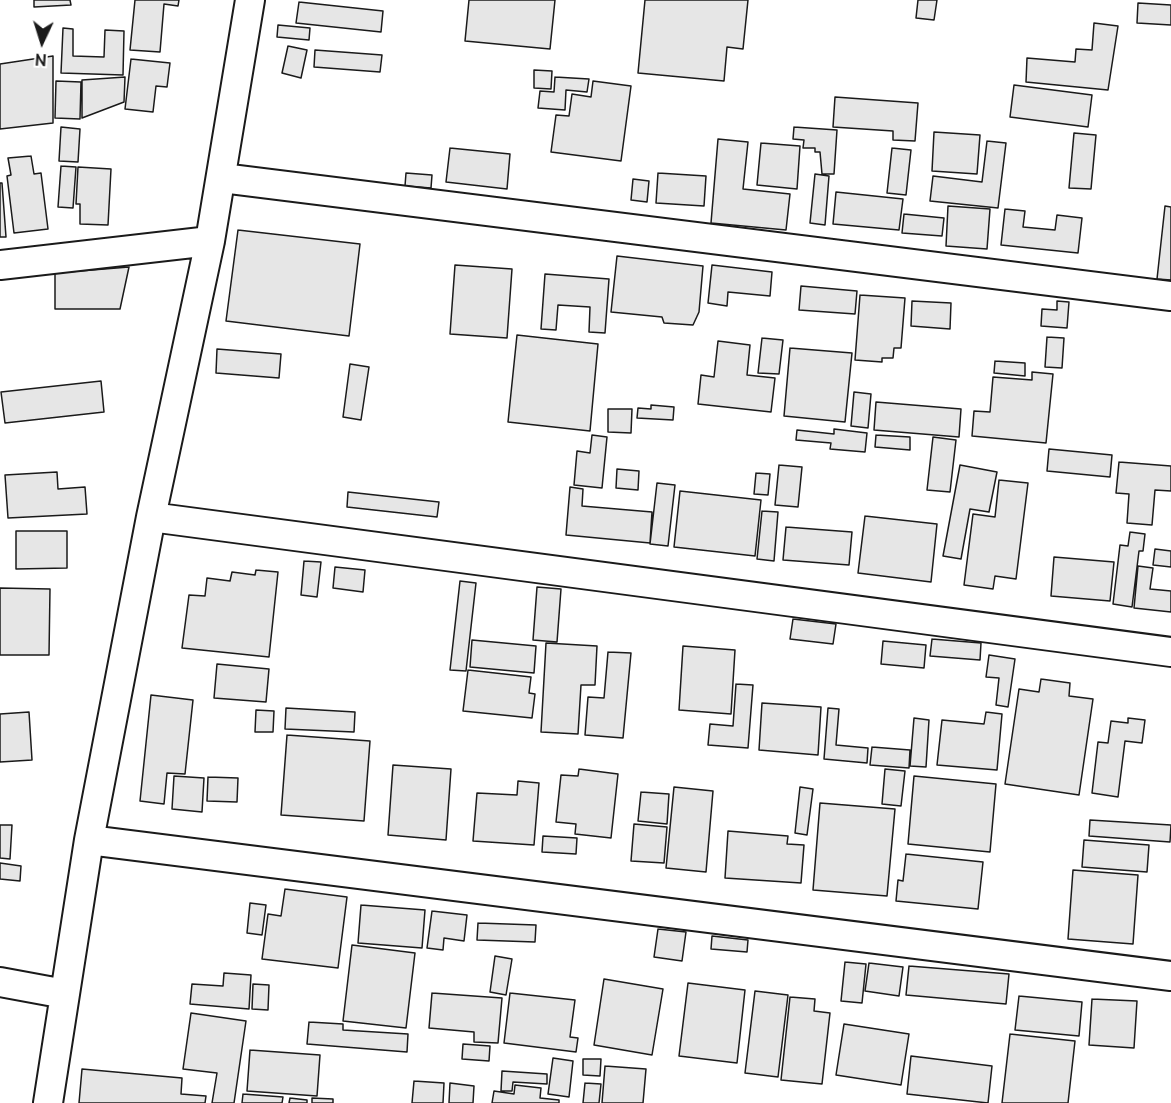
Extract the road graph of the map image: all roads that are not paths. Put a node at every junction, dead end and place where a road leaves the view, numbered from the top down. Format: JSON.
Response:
{"nodes":[{"id":1,"x":250,"y":0,"type":"edge"},
{"id":2,"x":222,"y":178,"type":"junction"},
{"id":3,"x":210,"y":241,"type":"junction"},
{"id":4,"x":0,"y":265,"type":"edge"},
{"id":5,"x":1171,"y":296,"type":"edge"},
{"id":6,"x":151,"y":516,"type":"junction"},
{"id":7,"x":1171,"y":652,"type":"edge"},
{"id":8,"x":89,"y":840,"type":"junction"},
{"id":9,"x":1171,"y":976,"type":"edge"},
{"id":10,"x":0,"y":982,"type":"edge"},
{"id":11,"x":65,"y":994,"type":"junction"},
{"id":12,"x":48,"y":1103,"type":"edge"}],
"edges":[{"from":1,"to":2,"type":"street"},
{"from":2,"to":3,"type":"street"},
{"from":2,"to":5,"type":"street"},
{"from":3,"to":4,"type":"street"},
{"from":3,"to":6,"type":"street"},
{"from":6,"to":7,"type":"street"},
{"from":6,"to":8,"type":"street"},
{"from":8,"to":9,"type":"street"},
{"from":8,"to":11,"type":"street"},
{"from":10,"to":11,"type":"street"},
{"from":11,"to":12,"type":"street"}]}
